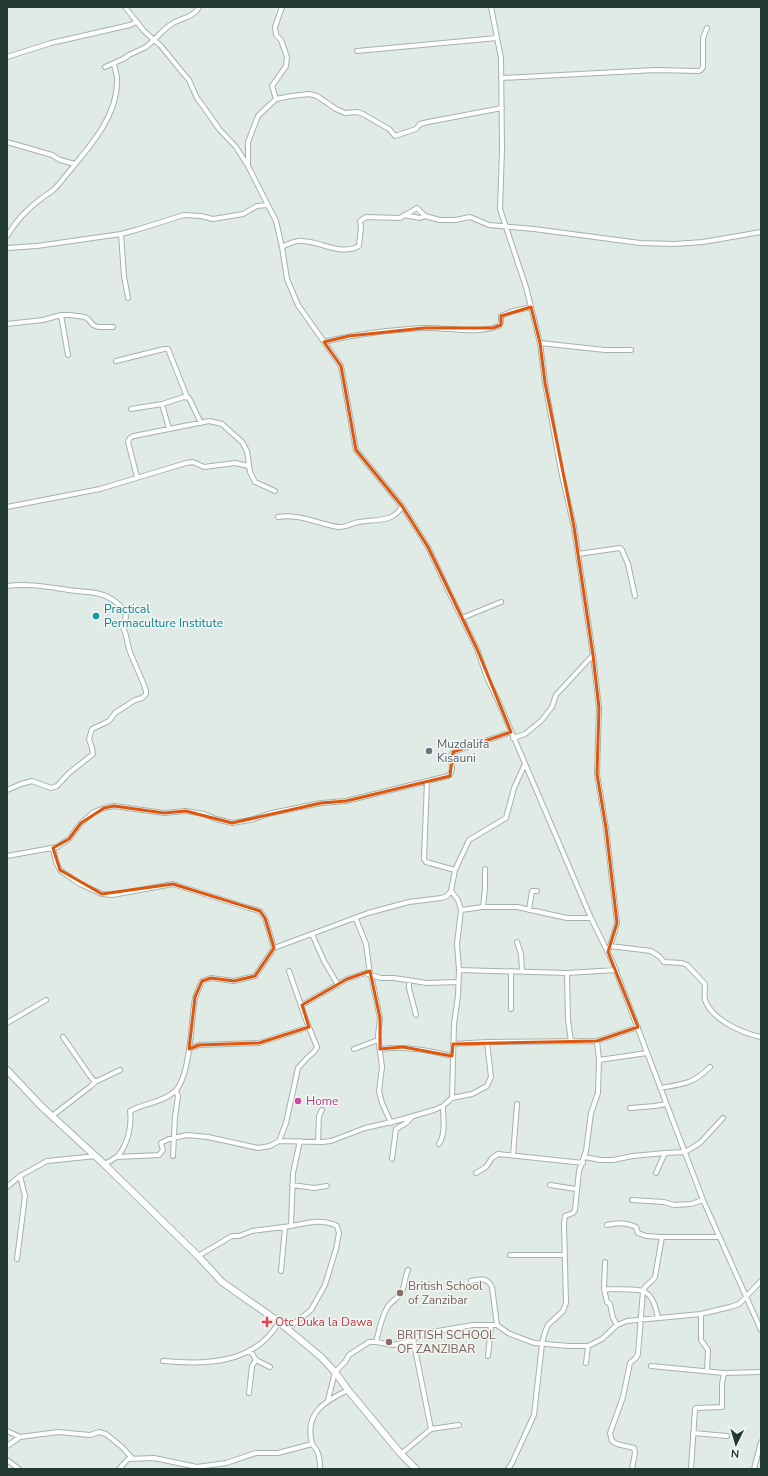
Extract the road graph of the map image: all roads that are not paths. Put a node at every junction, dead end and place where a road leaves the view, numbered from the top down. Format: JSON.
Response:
{"nodes":[{"id":1,"x":125,"y":7,"type":"edge"},
{"id":2,"x":199,"y":7,"type":"edge"},
{"id":3,"x":282,"y":7,"type":"edge"},
{"id":4,"x":491,"y":7,"type":"edge"},
{"id":5,"x":136,"y":22,"type":"junction"},
{"id":6,"x":707,"y":28,"type":"dead end"},
{"id":7,"x":497,"y":38,"type":"junction"},
{"id":8,"x":154,"y":40,"type":"junction"},
{"id":9,"x":356,"y":50,"type":"dead end"},
{"id":10,"x":7,"y":57,"type":"edge"},
{"id":11,"x":114,"y":64,"type":"junction"},
{"id":12,"x":105,"y":68,"type":"dead end"},
{"id":13,"x":501,"y":78,"type":"junction"},
{"id":14,"x":276,"y":99,"type":"junction"},
{"id":15,"x":502,"y":108,"type":"junction"},
{"id":16,"x":7,"y":142,"type":"edge"},
{"id":17,"x":75,"y":164,"type":"junction"},
{"id":18,"x":248,"y":166,"type":"junction"},
{"id":19,"x":267,"y":205,"type":"junction"},
{"id":20,"x":404,"y":215,"type":"junction"},
{"id":21,"x":425,"y":216,"type":"junction"},
{"id":22,"x":506,"y":227,"type":"junction"},
{"id":23,"x":761,"y":232,"type":"edge"},
{"id":24,"x":121,"y":234,"type":"junction"},
{"id":25,"x":7,"y":236,"type":"edge"},
{"id":26,"x":282,"y":247,"type":"junction"},
{"id":27,"x":7,"y":248,"type":"edge"},
{"id":28,"x":128,"y":298,"type":"dead end"},
{"id":29,"x":531,"y":307,"type":"junction"},
{"id":30,"x":61,"y":315,"type":"junction"},
{"id":31,"x":7,"y":324,"type":"edge"},
{"id":32,"x":113,"y":327,"type":"dead end"},
{"id":33,"x":324,"y":342,"type":"junction"},
{"id":34,"x":540,"y":343,"type":"junction"},
{"id":35,"x":631,"y":350,"type":"dead end"},
{"id":36,"x":68,"y":355,"type":"dead end"},
{"id":37,"x":116,"y":361,"type":"dead end"},
{"id":38,"x":187,"y":397,"type":"junction"},
{"id":39,"x":162,"y":404,"type":"junction"},
{"id":40,"x":131,"y":409,"type":"dead end"},
{"id":41,"x":201,"y":423,"type":"junction"},
{"id":42,"x":169,"y":429,"type":"junction"},
{"id":43,"x":249,"y":466,"type":"junction"},
{"id":44,"x":137,"y":477,"type":"junction"},
{"id":45,"x":275,"y":491,"type":"dead end"},
{"id":46,"x":402,"y":506,"type":"junction"},
{"id":47,"x":7,"y":507,"type":"edge"},
{"id":48,"x":278,"y":516,"type":"dead end"},
{"id":49,"x":578,"y":554,"type":"junction"},
{"id":50,"x":7,"y":586,"type":"edge"},
{"id":51,"x":635,"y":596,"type":"dead end"},
{"id":52,"x":501,"y":602,"type":"dead end"},
{"id":53,"x":462,"y":618,"type":"junction"},
{"id":54,"x":593,"y":655,"type":"junction"},
{"id":55,"x":511,"y":732,"type":"junction"},
{"id":56,"x":513,"y":738,"type":"junction"},
{"id":57,"x":525,"y":764,"type":"junction"},
{"id":58,"x":427,"y":781,"type":"junction"},
{"id":59,"x":7,"y":790,"type":"edge"},
{"id":60,"x":54,"y":848,"type":"junction"},
{"id":61,"x":7,"y":856,"type":"edge"},
{"id":62,"x":484,"y":869,"type":"dead end"},
{"id":63,"x":455,"y":870,"type":"junction"},
{"id":64,"x":451,"y":891,"type":"junction"},
{"id":65,"x":537,"y":891,"type":"dead end"},
{"id":66,"x":483,"y":907,"type":"junction"},
{"id":67,"x":461,"y":910,"type":"junction"},
{"id":68,"x":529,"y":910,"type":"junction"},
{"id":69,"x":591,"y":918,"type":"junction"},
{"id":70,"x":356,"y":919,"type":"junction"},
{"id":71,"x":312,"y":934,"type":"junction"},
{"id":72,"x":517,"y":942,"type":"dead end"},
{"id":73,"x":610,"y":946,"type":"junction"},
{"id":74,"x":274,"y":948,"type":"junction"},
{"id":75,"x":608,"y":952,"type":"junction"},
{"id":76,"x":459,"y":970,"type":"junction"},
{"id":77,"x":511,"y":970,"type":"junction"},
{"id":78,"x":616,"y":970,"type":"junction"},
{"id":79,"x":522,"y":971,"type":"junction"},
{"id":80,"x":289,"y":972,"type":"dead end"},
{"id":81,"x":566,"y":973,"type":"junction"},
{"id":82,"x":371,"y":974,"type":"junction"},
{"id":83,"x":409,"y":980,"type":"junction"},
{"id":84,"x":458,"y":982,"type":"junction"},
{"id":85,"x":338,"y":985,"type":"junction"},
{"id":86,"x":46,"y":1000,"type":"dead end"},
{"id":87,"x":302,"y":1005,"type":"junction"},
{"id":88,"x":511,"y":1009,"type":"dead end"},
{"id":89,"x":416,"y":1015,"type":"dead end"},
{"id":90,"x":7,"y":1023,"type":"edge"},
{"id":91,"x":309,"y":1027,"type":"junction"},
{"id":92,"x":638,"y":1027,"type":"junction"},
{"id":93,"x":63,"y":1037,"type":"dead end"},
{"id":94,"x":761,"y":1037,"type":"edge"},
{"id":95,"x":378,"y":1040,"type":"junction"},
{"id":96,"x":597,"y":1040,"type":"junction"},
{"id":97,"x":571,"y":1041,"type":"junction"},
{"id":98,"x":487,"y":1042,"type":"junction"},
{"id":99,"x":453,"y":1044,"type":"junction"},
{"id":100,"x":189,"y":1049,"type":"junction"},
{"id":101,"x":354,"y":1049,"type":"dead end"},
{"id":102,"x":380,"y":1049,"type":"junction"},
{"id":103,"x":647,"y":1053,"type":"junction"},
{"id":104,"x":452,"y":1056,"type":"junction"},
{"id":105,"x":599,"y":1060,"type":"junction"},
{"id":106,"x":710,"y":1067,"type":"dead end"},
{"id":107,"x":7,"y":1070,"type":"edge"},
{"id":108,"x":120,"y":1070,"type":"dead end"},
{"id":109,"x":95,"y":1082,"type":"junction"},
{"id":110,"x":660,"y":1088,"type":"junction"},
{"id":111,"x":176,"y":1091,"type":"junction"},
{"id":112,"x":452,"y":1098,"type":"junction"},
{"id":113,"x":517,"y":1104,"type":"dead end"},
{"id":114,"x":666,"y":1104,"type":"junction"},
{"id":115,"x":443,"y":1106,"type":"junction"},
{"id":116,"x":630,"y":1108,"type":"dead end"},
{"id":117,"x":322,"y":1110,"type":"dead end"},
{"id":118,"x":52,"y":1116,"type":"junction"},
{"id":119,"x":412,"y":1116,"type":"junction"},
{"id":120,"x":723,"y":1118,"type":"dead end"},
{"id":121,"x":391,"y":1122,"type":"junction"},
{"id":122,"x":174,"y":1138,"type":"junction"},
{"id":123,"x":279,"y":1141,"type":"junction"},
{"id":124,"x":300,"y":1141,"type":"junction"},
{"id":125,"x":318,"y":1142,"type":"junction"},
{"id":126,"x":439,"y":1144,"type":"dead end"},
{"id":127,"x":685,"y":1152,"type":"junction"},
{"id":128,"x":665,"y":1153,"type":"junction"},
{"id":129,"x":96,"y":1156,"type":"junction"},
{"id":130,"x":117,"y":1156,"type":"junction"},
{"id":131,"x":173,"y":1156,"type":"dead end"},
{"id":132,"x":513,"y":1156,"type":"junction"},
{"id":133,"x":584,"y":1157,"type":"junction"},
{"id":134,"x":392,"y":1159,"type":"dead end"},
{"id":135,"x":583,"y":1163,"type":"junction"},
{"id":136,"x":104,"y":1164,"type":"junction"},
{"id":137,"x":476,"y":1173,"type":"dead end"},
{"id":138,"x":656,"y":1173,"type":"dead end"},
{"id":139,"x":20,"y":1176,"type":"junction"},
{"id":140,"x":550,"y":1184,"type":"dead end"},
{"id":141,"x":292,"y":1185,"type":"junction"},
{"id":142,"x":327,"y":1186,"type":"dead end"},
{"id":143,"x":7,"y":1187,"type":"edge"},
{"id":144,"x":576,"y":1189,"type":"junction"},
{"id":145,"x":632,"y":1200,"type":"dead end"},
{"id":146,"x":703,"y":1200,"type":"junction"},
{"id":147,"x":607,"y":1224,"type":"dead end"},
{"id":148,"x":291,"y":1226,"type":"junction"},
{"id":149,"x":285,"y":1228,"type":"junction"},
{"id":150,"x":662,"y":1237,"type":"junction"},
{"id":151,"x":720,"y":1237,"type":"junction"},
{"id":152,"x":510,"y":1255,"type":"dead end"},
{"id":153,"x":564,"y":1255,"type":"junction"},
{"id":154,"x":198,"y":1256,"type":"junction"},
{"id":155,"x":17,"y":1258,"type":"dead end"},
{"id":156,"x":605,"y":1262,"type":"dead end"},
{"id":157,"x":408,"y":1270,"type":"dead end"},
{"id":158,"x":281,"y":1271,"type":"dead end"},
{"id":159,"x":471,"y":1280,"type":"dead end"},
{"id":160,"x":761,"y":1281,"type":"edge"},
{"id":161,"x":604,"y":1289,"type":"junction"},
{"id":162,"x":643,"y":1291,"type":"junction"},
{"id":163,"x":745,"y":1296,"type":"junction"},
{"id":164,"x":702,"y":1314,"type":"junction"},
{"id":165,"x":658,"y":1318,"type":"junction"},
{"id":166,"x":640,"y":1320,"type":"junction"},
{"id":167,"x":279,"y":1322,"type":"junction"},
{"id":168,"x":497,"y":1325,"type":"junction"},
{"id":169,"x":617,"y":1325,"type":"junction"},
{"id":170,"x":491,"y":1326,"type":"junction"},
{"id":171,"x":287,"y":1329,"type":"junction"},
{"id":172,"x":761,"y":1330,"type":"edge"},
{"id":173,"x":413,"y":1339,"type":"junction"},
{"id":174,"x":376,"y":1342,"type":"junction"},
{"id":175,"x":542,"y":1344,"type":"junction"},
{"id":176,"x":588,"y":1346,"type":"junction"},
{"id":177,"x":250,"y":1350,"type":"junction"},
{"id":178,"x":488,"y":1356,"type":"dead end"},
{"id":179,"x":256,"y":1360,"type":"junction"},
{"id":180,"x":163,"y":1361,"type":"dead end"},
{"id":181,"x":586,"y":1363,"type":"dead end"},
{"id":182,"x":651,"y":1366,"type":"dead end"},
{"id":183,"x":270,"y":1367,"type":"dead end"},
{"id":184,"x":707,"y":1371,"type":"junction"},
{"id":185,"x":335,"y":1372,"type":"junction"},
{"id":186,"x":761,"y":1372,"type":"edge"},
{"id":187,"x":724,"y":1373,"type":"junction"},
{"id":188,"x":348,"y":1390,"type":"junction"},
{"id":189,"x":249,"y":1393,"type":"dead end"},
{"id":190,"x":328,"y":1400,"type":"junction"},
{"id":191,"x":459,"y":1425,"type":"dead end"},
{"id":192,"x":431,"y":1429,"type":"junction"},
{"id":193,"x":7,"y":1431,"type":"edge"},
{"id":194,"x":693,"y":1433,"type":"junction"},
{"id":195,"x":727,"y":1436,"type":"dead end"},
{"id":196,"x":20,"y":1437,"type":"junction"},
{"id":197,"x":761,"y":1442,"type":"edge"},
{"id":198,"x":312,"y":1444,"type":"junction"},
{"id":199,"x":7,"y":1446,"type":"edge"},
{"id":200,"x":401,"y":1454,"type":"junction"},
{"id":201,"x":132,"y":1458,"type":"junction"},
{"id":202,"x":7,"y":1460,"type":"edge"},
{"id":203,"x":19,"y":1469,"type":"edge"},
{"id":204,"x":119,"y":1469,"type":"edge"},
{"id":205,"x":320,"y":1469,"type":"edge"},
{"id":206,"x":416,"y":1469,"type":"edge"},
{"id":207,"x":508,"y":1469,"type":"edge"},
{"id":208,"x":632,"y":1469,"type":"edge"},
{"id":209,"x":691,"y":1469,"type":"edge"},
{"id":210,"x":754,"y":1469,"type":"edge"}],
"edges":[{"from":1,"to":5,"type":"street"},
{"from":2,"to":8,"type":"street"},
{"from":3,"to":14,"type":"street"},
{"from":4,"to":7,"type":"street"},
{"from":5,"to":8,"type":"street"},
{"from":5,"to":10,"type":"street"},
{"from":6,"to":13,"type":"street"},
{"from":7,"to":9,"type":"street"},
{"from":7,"to":13,"type":"street"},
{"from":8,"to":11,"type":"street"},
{"from":8,"to":18,"type":"street"},
{"from":11,"to":12,"type":"street"},
{"from":11,"to":17,"type":"street"},
{"from":13,"to":15,"type":"street"},
{"from":14,"to":15,"type":"street"},
{"from":14,"to":18,"type":"street"},
{"from":15,"to":22,"type":"street"},
{"from":16,"to":17,"type":"street"},
{"from":17,"to":25,"type":"street"},
{"from":18,"to":19,"type":"street"},
{"from":19,"to":24,"type":"street"},
{"from":19,"to":26,"type":"street"},
{"from":20,"to":21,"type":"street"},
{"from":20,"to":21,"type":"street"},
{"from":20,"to":26,"type":"street"},
{"from":21,"to":22,"type":"street"},
{"from":22,"to":23,"type":"street"},
{"from":22,"to":29,"type":"street"},
{"from":24,"to":27,"type":"street"},
{"from":24,"to":28,"type":"street"},
{"from":26,"to":33,"type":"street"},
{"from":29,"to":33,"type":"street"},
{"from":29,"to":34,"type":"street"},
{"from":30,"to":31,"type":"street"},
{"from":30,"to":32,"type":"street"},
{"from":30,"to":36,"type":"street"},
{"from":33,"to":46,"type":"street"},
{"from":34,"to":35,"type":"street"},
{"from":34,"to":49,"type":"street"},
{"from":37,"to":38,"type":"street"},
{"from":38,"to":39,"type":"street"},
{"from":38,"to":41,"type":"street"},
{"from":39,"to":40,"type":"street"},
{"from":39,"to":42,"type":"street"},
{"from":41,"to":42,"type":"street"},
{"from":41,"to":43,"type":"street"},
{"from":42,"to":44,"type":"street"},
{"from":43,"to":44,"type":"street"},
{"from":43,"to":45,"type":"street"},
{"from":44,"to":47,"type":"street"},
{"from":46,"to":48,"type":"street"},
{"from":46,"to":53,"type":"street"},
{"from":49,"to":51,"type":"street"},
{"from":49,"to":54,"type":"street"},
{"from":50,"to":59,"type":"street"},
{"from":52,"to":53,"type":"street"},
{"from":53,"to":55,"type":"street"},
{"from":54,"to":56,"type":"street"},
{"from":54,"to":73,"type":"street"},
{"from":55,"to":56,"type":"street"},
{"from":55,"to":58,"type":"street"},
{"from":56,"to":57,"type":"street"},
{"from":57,"to":63,"type":"street"},
{"from":57,"to":69,"type":"street"},
{"from":58,"to":60,"type":"street"},
{"from":58,"to":63,"type":"street"},
{"from":60,"to":61,"type":"street"},
{"from":60,"to":74,"type":"street"},
{"from":62,"to":66,"type":"street"},
{"from":63,"to":64,"type":"street"},
{"from":64,"to":67,"type":"street"},
{"from":64,"to":70,"type":"street"},
{"from":65,"to":68,"type":"street"},
{"from":66,"to":67,"type":"street"},
{"from":66,"to":68,"type":"street"},
{"from":67,"to":76,"type":"street"},
{"from":68,"to":69,"type":"street"},
{"from":69,"to":75,"type":"street"},
{"from":70,"to":71,"type":"street"},
{"from":70,"to":82,"type":"street"},
{"from":71,"to":74,"type":"street"},
{"from":71,"to":85,"type":"street"},
{"from":72,"to":79,"type":"street"},
{"from":73,"to":75,"type":"street"},
{"from":73,"to":94,"type":"street"},
{"from":74,"to":100,"type":"street"},
{"from":75,"to":78,"type":"street"},
{"from":76,"to":77,"type":"street"},
{"from":76,"to":84,"type":"street"},
{"from":77,"to":79,"type":"street"},
{"from":77,"to":88,"type":"street"},
{"from":78,"to":81,"type":"street"},
{"from":78,"to":92,"type":"street"},
{"from":79,"to":81,"type":"street"},
{"from":80,"to":87,"type":"street"},
{"from":81,"to":97,"type":"street"},
{"from":82,"to":83,"type":"street"},
{"from":82,"to":85,"type":"street"},
{"from":82,"to":95,"type":"street"},
{"from":83,"to":84,"type":"street"},
{"from":83,"to":89,"type":"street"},
{"from":84,"to":99,"type":"street"},
{"from":85,"to":87,"type":"street"},
{"from":86,"to":90,"type":"street"},
{"from":87,"to":91,"type":"street"},
{"from":91,"to":100,"type":"street"},
{"from":91,"to":123,"type":"street"},
{"from":92,"to":96,"type":"street"},
{"from":92,"to":103,"type":"street"},
{"from":93,"to":109,"type":"street"},
{"from":95,"to":101,"type":"street"},
{"from":95,"to":102,"type":"street"},
{"from":96,"to":97,"type":"street"},
{"from":96,"to":105,"type":"street"},
{"from":97,"to":98,"type":"street"},
{"from":98,"to":99,"type":"street"},
{"from":98,"to":112,"type":"street"},
{"from":99,"to":104,"type":"street"},
{"from":100,"to":111,"type":"street"},
{"from":102,"to":104,"type":"street"},
{"from":102,"to":121,"type":"street"},
{"from":103,"to":105,"type":"street"},
{"from":103,"to":110,"type":"street"},
{"from":104,"to":112,"type":"street"},
{"from":105,"to":133,"type":"street"},
{"from":106,"to":110,"type":"street"},
{"from":107,"to":118,"type":"main road"},
{"from":108,"to":109,"type":"street"},
{"from":109,"to":118,"type":"street"},
{"from":110,"to":114,"type":"street"},
{"from":111,"to":122,"type":"street"},
{"from":111,"to":130,"type":"street"},
{"from":112,"to":115,"type":"street"},
{"from":113,"to":132,"type":"street"},
{"from":114,"to":116,"type":"street"},
{"from":114,"to":127,"type":"street"},
{"from":115,"to":119,"type":"street"},
{"from":115,"to":126,"type":"street"},
{"from":117,"to":125,"type":"street"},
{"from":118,"to":129,"type":"main road"},
{"from":119,"to":121,"type":"street"},
{"from":119,"to":134,"type":"street"},
{"from":120,"to":127,"type":"street"},
{"from":121,"to":125,"type":"street"},
{"from":122,"to":123,"type":"street"},
{"from":122,"to":130,"type":"street"},
{"from":122,"to":131,"type":"street"},
{"from":123,"to":124,"type":"street"},
{"from":124,"to":125,"type":"street"},
{"from":124,"to":141,"type":"street"},
{"from":127,"to":128,"type":"street"},
{"from":127,"to":146,"type":"street"},
{"from":128,"to":133,"type":"street"},
{"from":128,"to":138,"type":"street"},
{"from":129,"to":136,"type":"main road"},
{"from":129,"to":139,"type":"street"},
{"from":130,"to":136,"type":"street"},
{"from":132,"to":135,"type":"street"},
{"from":132,"to":137,"type":"street"},
{"from":133,"to":135,"type":"street"},
{"from":135,"to":144,"type":"street"},
{"from":136,"to":154,"type":"main road"},
{"from":139,"to":143,"type":"street"},
{"from":139,"to":155,"type":"street"},
{"from":140,"to":144,"type":"street"},
{"from":141,"to":142,"type":"street"},
{"from":141,"to":148,"type":"street"},
{"from":144,"to":153,"type":"street"},
{"from":145,"to":146,"type":"street"},
{"from":146,"to":151,"type":"street"},
{"from":147,"to":150,"type":"street"},
{"from":148,"to":149,"type":"street"},
{"from":148,"to":171,"type":"street"},
{"from":149,"to":154,"type":"street"},
{"from":149,"to":158,"type":"street"},
{"from":150,"to":151,"type":"street"},
{"from":150,"to":162,"type":"street"},
{"from":151,"to":163,"type":"street"},
{"from":152,"to":153,"type":"street"},
{"from":153,"to":175,"type":"street"},
{"from":154,"to":167,"type":"main road"},
{"from":156,"to":161,"type":"street"},
{"from":157,"to":174,"type":"street"},
{"from":159,"to":168,"type":"street"},
{"from":160,"to":163,"type":"street"},
{"from":161,"to":162,"type":"street"},
{"from":161,"to":169,"type":"street"},
{"from":162,"to":165,"type":"street"},
{"from":162,"to":166,"type":"street"},
{"from":163,"to":164,"type":"street"},
{"from":163,"to":172,"type":"street"},
{"from":164,"to":165,"type":"street"},
{"from":164,"to":184,"type":"street"},
{"from":165,"to":166,"type":"street"},
{"from":166,"to":169,"type":"street"},
{"from":166,"to":208,"type":"street"},
{"from":167,"to":171,"type":"main road"},
{"from":167,"to":177,"type":"street"},
{"from":168,"to":170,"type":"street"},
{"from":168,"to":175,"type":"street"},
{"from":169,"to":176,"type":"street"},
{"from":170,"to":173,"type":"street"},
{"from":170,"to":178,"type":"street"},
{"from":171,"to":185,"type":"main road"},
{"from":173,"to":174,"type":"street"},
{"from":173,"to":192,"type":"street"},
{"from":174,"to":185,"type":"street"},
{"from":175,"to":176,"type":"street"},
{"from":175,"to":207,"type":"street"},
{"from":176,"to":181,"type":"street"},
{"from":177,"to":179,"type":"street"},
{"from":177,"to":180,"type":"street"},
{"from":179,"to":183,"type":"street"},
{"from":179,"to":189,"type":"street"},
{"from":182,"to":184,"type":"street"},
{"from":184,"to":187,"type":"street"},
{"from":185,"to":188,"type":"main road"},
{"from":185,"to":190,"type":"street"},
{"from":186,"to":187,"type":"street"},
{"from":187,"to":194,"type":"street"},
{"from":188,"to":190,"type":"street"},
{"from":188,"to":200,"type":"main road"},
{"from":190,"to":198,"type":"street"},
{"from":191,"to":192,"type":"street"},
{"from":192,"to":200,"type":"street"},
{"from":193,"to":196,"type":"street"},
{"from":194,"to":195,"type":"street"},
{"from":194,"to":209,"type":"street"},
{"from":196,"to":199,"type":"street"},
{"from":196,"to":201,"type":"street"},
{"from":197,"to":210,"type":"street"},
{"from":198,"to":201,"type":"street"},
{"from":198,"to":205,"type":"street"},
{"from":200,"to":206,"type":"main road"},
{"from":201,"to":204,"type":"street"},
{"from":202,"to":203,"type":"street"}]}
